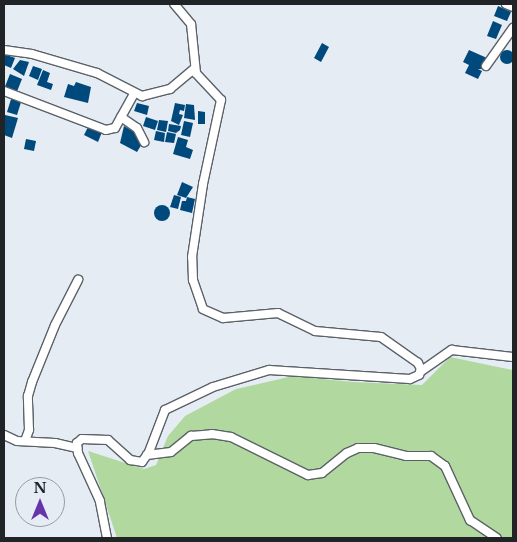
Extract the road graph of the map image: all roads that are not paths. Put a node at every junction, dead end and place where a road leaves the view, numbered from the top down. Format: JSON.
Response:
{"nodes":[{"id":1,"x":174,"y":4,"type":"edge"},
{"id":2,"x":506,"y":4,"type":"edge"},
{"id":3,"x":513,"y":7,"type":"edge"},
{"id":4,"x":513,"y":28,"type":"edge"},
{"id":5,"x":4,"y":50,"type":"edge"},
{"id":6,"x":486,"y":66,"type":"dead end"},
{"id":7,"x":194,"y":69,"type":"junction"},
{"id":8,"x":4,"y":91,"type":"edge"},
{"id":9,"x":134,"y":94,"type":"junction"},
{"id":10,"x":121,"y":117,"type":"junction"},
{"id":11,"x":144,"y":142,"type":"dead end"},
{"id":12,"x":78,"y":280,"type":"dead end"},
{"id":13,"x":513,"y":357,"type":"edge"},
{"id":14,"x":420,"y":372,"type":"junction"},
{"id":15,"x":4,"y":435,"type":"edge"},
{"id":16,"x":24,"y":441,"type":"junction"},
{"id":17,"x":77,"y":448,"type":"junction"},
{"id":18,"x":147,"y":455,"type":"junction"},
{"id":19,"x":107,"y":538,"type":"edge"},
{"id":20,"x":497,"y":538,"type":"edge"}],
"edges":[{"from":1,"to":7,"type":"street"},
{"from":2,"to":3,"type":"street"},
{"from":4,"to":6,"type":"street"},
{"from":5,"to":9,"type":"street"},
{"from":7,"to":9,"type":"street"},
{"from":7,"to":14,"type":"street"},
{"from":8,"to":10,"type":"street"},
{"from":9,"to":10,"type":"street"},
{"from":10,"to":11,"type":"street"},
{"from":12,"to":16,"type":"street"},
{"from":13,"to":14,"type":"street"},
{"from":14,"to":18,"type":"street"},
{"from":15,"to":16,"type":"street"},
{"from":16,"to":17,"type":"street"},
{"from":17,"to":18,"type":"street"},
{"from":17,"to":19,"type":"street"},
{"from":18,"to":20,"type":"street"}]}
